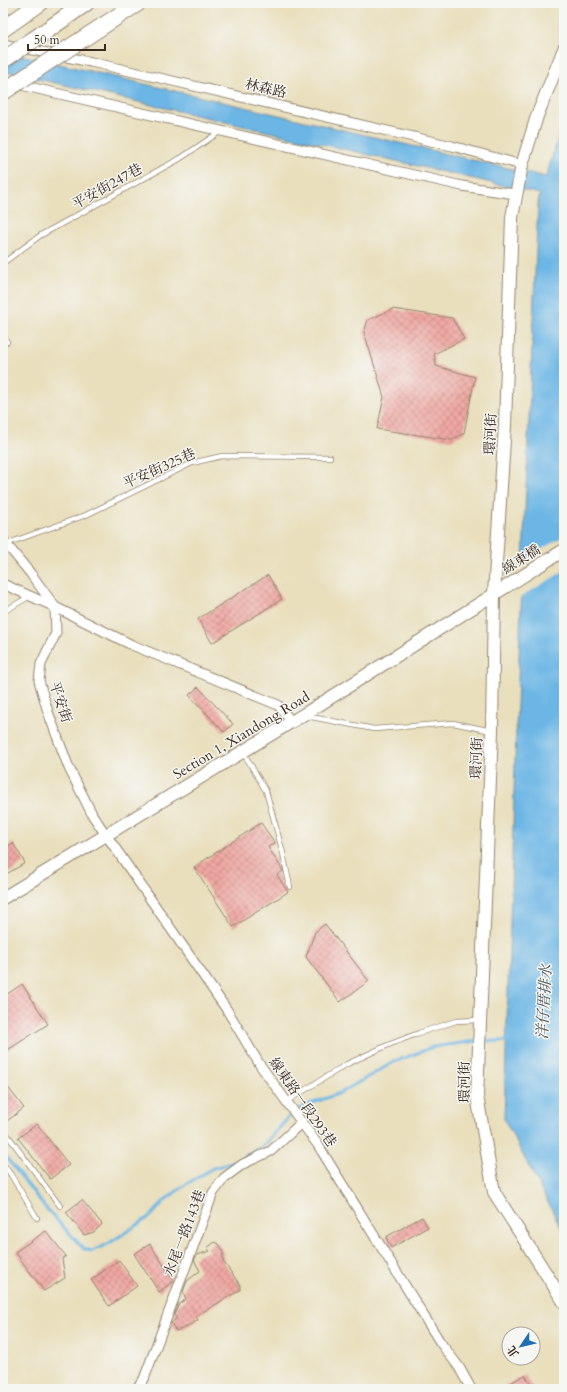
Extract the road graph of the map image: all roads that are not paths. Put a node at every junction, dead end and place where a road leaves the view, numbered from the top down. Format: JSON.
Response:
{"nodes":[{"id":1,"x":40,"y":3,"type":"edge"},
{"id":2,"x":86,"y":3,"type":"edge"},
{"id":3,"x":138,"y":3,"type":"edge"},
{"id":4,"x":3,"y":29,"type":"edge"},
{"id":5,"x":3,"y":44,"type":"edge"},
{"id":6,"x":564,"y":49,"type":"edge"},
{"id":7,"x":3,"y":60,"type":"edge"},
{"id":8,"x":3,"y":81,"type":"edge"},
{"id":9,"x":3,"y":92,"type":"edge"},
{"id":10,"x":222,"y":130,"type":"junction"},
{"id":11,"x":522,"y":165,"type":"junction"},
{"id":12,"x":515,"y":194,"type":"junction"},
{"id":13,"x":3,"y":264,"type":"edge"},
{"id":14,"x":3,"y":335,"type":"edge"},
{"id":15,"x":7,"y":342,"type":"dead end"},
{"id":16,"x":330,"y":457,"type":"dead end"},
{"id":17,"x":5,"y":542,"type":"edge"},
{"id":18,"x":564,"y":550,"type":"edge"},
{"id":19,"x":3,"y":584,"type":"edge"},
{"id":20,"x":494,"y":594,"type":"junction"},
{"id":21,"x":30,"y":596,"type":"junction"},
{"id":22,"x":55,"y":607,"type":"junction"},
{"id":23,"x":3,"y":612,"type":"edge"},
{"id":24,"x":302,"y":715,"type":"junction"},
{"id":25,"x":291,"y":721,"type":"junction"},
{"id":26,"x":492,"y":731,"type":"junction"},
{"id":27,"x":242,"y":751,"type":"junction"},
{"id":28,"x":106,"y":835,"type":"junction"},
{"id":29,"x":290,"y":887,"type":"dead end"},
{"id":30,"x":3,"y":898,"type":"edge"},
{"id":31,"x":480,"y":1020,"type":"junction"},
{"id":32,"x":287,"y":1101,"type":"junction"},
{"id":33,"x":299,"y":1118,"type":"junction"},
{"id":34,"x":3,"y":1129,"type":"edge"},
{"id":35,"x":3,"y":1164,"type":"edge"},
{"id":36,"x":60,"y":1206,"type":"dead end"},
{"id":37,"x":37,"y":1218,"type":"dead end"},
{"id":38,"x":564,"y":1302,"type":"edge"},
{"id":39,"x":136,"y":1389,"type":"edge"},
{"id":40,"x":471,"y":1389,"type":"edge"}],
"edges":[{"from":1,"to":4,"type":"highway"},
{"from":2,"to":7,"type":"highway","bridge":true},
{"from":3,"to":9,"type":"highway","bridge":true},
{"from":5,"to":11,"type":"street","name":"林森路"},
{"from":6,"to":11,"type":"street","name":"環河街"},
{"from":8,"to":10,"type":"street"},
{"from":10,"to":12,"type":"street"},
{"from":10,"to":13,"type":"lane","name":"平安街247巷"},
{"from":11,"to":12,"type":"street","name":"環河街"},
{"from":12,"to":20,"type":"street","name":"環河街"},
{"from":14,"to":15,"type":"lane"},
{"from":16,"to":17,"type":"lane","name":"平安街325巷"},
{"from":17,"to":22,"type":"street"},
{"from":18,"to":20,"type":"street","name":"線東橋"},
{"from":19,"to":21,"type":"street"},
{"from":20,"to":24,"type":"street","name":"Section 1, Xiandong Road"},
{"from":20,"to":26,"type":"street","name":"環河街"},
{"from":21,"to":22,"type":"street"},
{"from":21,"to":23,"type":"lane"},
{"from":22,"to":25,"type":"street"},
{"from":22,"to":28,"type":"street","name":"平安街"},
{"from":24,"to":25,"type":"street","name":"Section 1, Xiandong Road"},
{"from":24,"to":26,"type":"lane"},
{"from":25,"to":27,"type":"street","name":"Section 1, Xiandong Road"},
{"from":26,"to":31,"type":"street","name":"環河街"},
{"from":27,"to":28,"type":"street","name":"Section 1, Xiandong Road"},
{"from":27,"to":29,"type":"lane"},
{"from":28,"to":30,"type":"street","name":"Section 1, Xiandong Road"},
{"from":28,"to":32,"type":"street","name":"線東路一段293巷"},
{"from":31,"to":32,"type":"lane"},
{"from":31,"to":38,"type":"street","name":"環河街"},
{"from":32,"to":33,"type":"street","name":"線東路一段293巷"},
{"from":33,"to":39,"type":"street","name":"水尾一路143巷"},
{"from":33,"to":40,"type":"street","name":"線東路一段293巷"},
{"from":34,"to":36,"type":"lane"},
{"from":35,"to":37,"type":"lane"}]}
